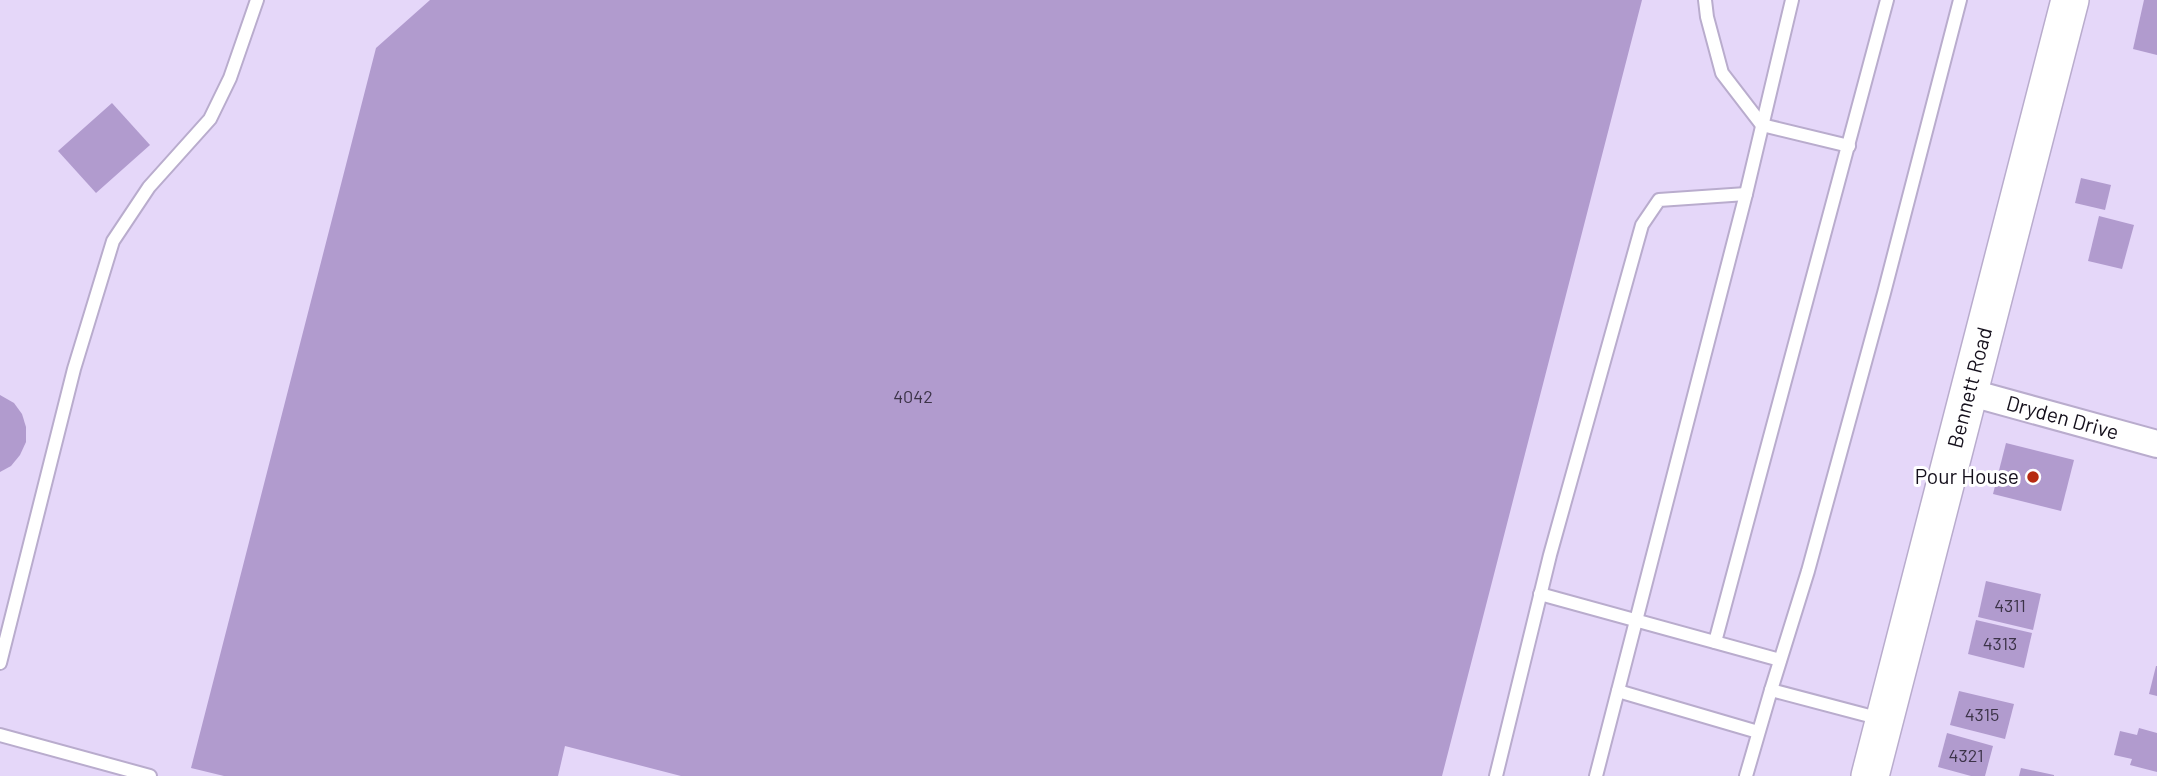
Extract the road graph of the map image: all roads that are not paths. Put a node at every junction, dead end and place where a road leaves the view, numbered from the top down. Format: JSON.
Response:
{"nodes":[{"id":1,"x":257,"y":0,"type":"edge"},
{"id":2,"x":1704,"y":0,"type":"edge"},
{"id":3,"x":1792,"y":0,"type":"edge"},
{"id":4,"x":1887,"y":0,"type":"edge"},
{"id":5,"x":1960,"y":0,"type":"edge"},
{"id":6,"x":2070,"y":0,"type":"edge"},
{"id":7,"x":1762,"y":125,"type":"junction"},
{"id":8,"x":1849,"y":146,"type":"junction"},
{"id":9,"x":1745,"y":194,"type":"junction"},
{"id":10,"x":1968,"y":392,"type":"junction"},
{"id":11,"x":2157,"y":444,"type":"edge"},
{"id":12,"x":1540,"y":594,"type":"junction"},
{"id":13,"x":1638,"y":620,"type":"junction"},
{"id":14,"x":1715,"y":642,"type":"junction"},
{"id":15,"x":1780,"y":660,"type":"junction"},
{"id":16,"x":0,"y":663,"type":"edge"},
{"id":17,"x":1771,"y":690,"type":"junction"},
{"id":18,"x":1618,"y":691,"type":"junction"},
{"id":19,"x":1885,"y":720,"type":"junction"},
{"id":20,"x":1758,"y":733,"type":"junction"},
{"id":21,"x":0,"y":736,"type":"edge"},
{"id":22,"x":150,"y":776,"type":"edge"},
{"id":23,"x":1496,"y":776,"type":"edge"},
{"id":24,"x":1596,"y":776,"type":"edge"},
{"id":25,"x":1746,"y":776,"type":"edge"},
{"id":26,"x":1870,"y":776,"type":"edge"}],
"edges":[{"from":1,"to":16,"type":"lane"},
{"from":2,"to":7,"type":"lane"},
{"from":3,"to":7,"type":"lane"},
{"from":4,"to":8,"type":"lane"},
{"from":5,"to":15,"type":"lane"},
{"from":6,"to":10,"type":"street","name":"Bennett Road"},
{"from":7,"to":8,"type":"lane"},
{"from":7,"to":9,"type":"lane"},
{"from":8,"to":14,"type":"lane"},
{"from":9,"to":12,"type":"lane"},
{"from":9,"to":13,"type":"lane"},
{"from":10,"to":11,"type":"street","name":"Dryden Drive"},
{"from":10,"to":19,"type":"street","name":"Bennett Road"},
{"from":12,"to":13,"type":"lane"},
{"from":12,"to":23,"type":"lane"},
{"from":13,"to":14,"type":"lane"},
{"from":13,"to":18,"type":"lane"},
{"from":14,"to":15,"type":"lane"},
{"from":15,"to":17,"type":"lane"},
{"from":17,"to":19,"type":"lane"},
{"from":17,"to":20,"type":"lane"},
{"from":18,"to":20,"type":"lane"},
{"from":18,"to":24,"type":"lane"},
{"from":19,"to":26,"type":"street","name":"Bennett Road"},
{"from":20,"to":25,"type":"lane"},
{"from":21,"to":22,"type":"lane"}]}
